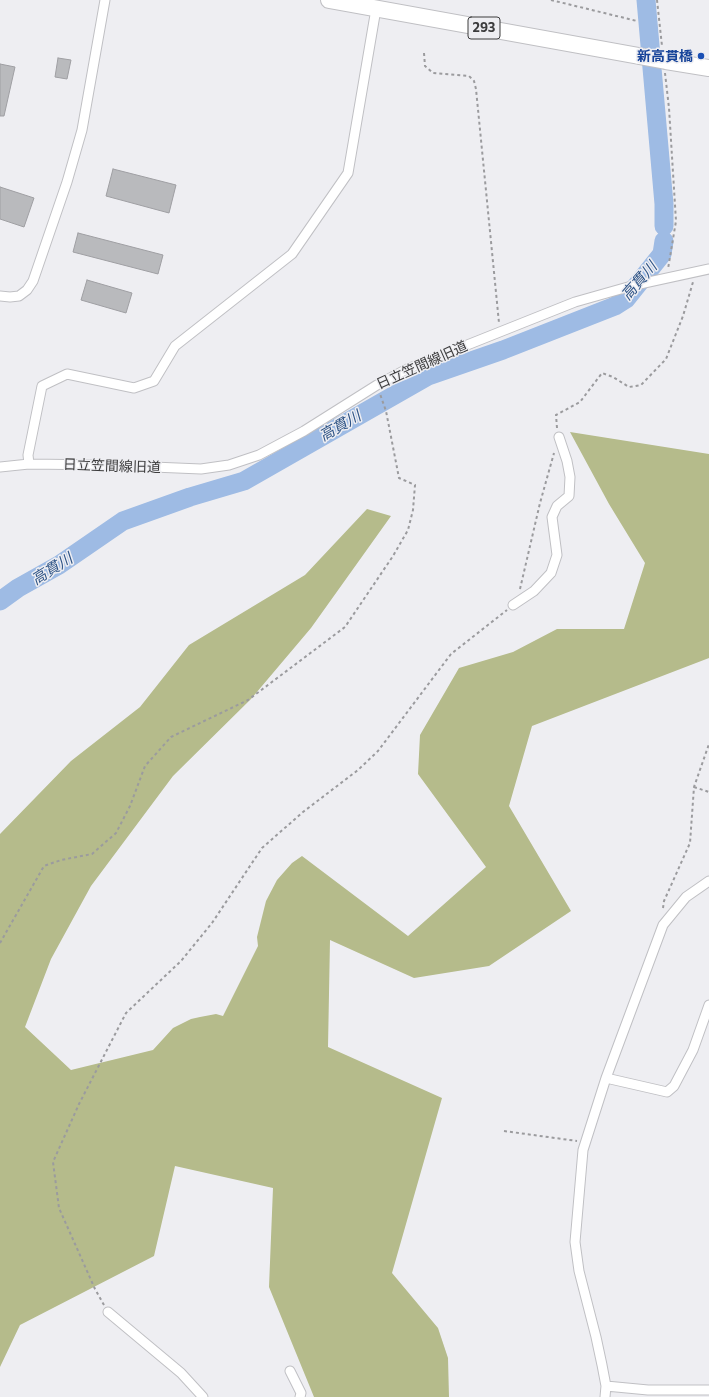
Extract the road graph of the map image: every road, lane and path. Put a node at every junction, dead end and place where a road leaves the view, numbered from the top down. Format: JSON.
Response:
{"nodes":[{"id":1,"x":105,"y":0,"type":"edge"},
{"id":2,"x":329,"y":0,"type":"edge"},
{"id":3,"x":551,"y":0,"type":"edge"},
{"id":4,"x":657,"y":0,"type":"edge"},
{"id":5,"x":376,"y":9,"type":"junction"},
{"id":6,"x":637,"y":21,"type":"dead end"},
{"id":7,"x":424,"y":53,"type":"dead end"},
{"id":8,"x":664,"y":59,"type":"junction"},
{"id":9,"x":709,"y":68,"type":"edge"},
{"id":10,"x":709,"y":269,"type":"edge"},
{"id":11,"x":695,"y":273,"type":"junction"},
{"id":12,"x":667,"y":278,"type":"junction"},
{"id":13,"x":0,"y":296,"type":"edge"},
{"id":14,"x":500,"y":332,"type":"junction"},
{"id":15,"x":381,"y":397,"type":"dead end"},
{"id":16,"x":558,"y":437,"type":"junction"},
{"id":17,"x":29,"y":464,"type":"junction"},
{"id":18,"x":0,"y":466,"type":"edge"},
{"id":19,"x":513,"y":605,"type":"junction"},
{"id":20,"x":709,"y":744,"type":"edge"},
{"id":21,"x":694,"y":787,"type":"junction"},
{"id":22,"x":709,"y":792,"type":"edge"},
{"id":23,"x":709,"y":881,"type":"edge"},
{"id":24,"x":663,"y":925,"type":"junction"},
{"id":25,"x":0,"y":943,"type":"edge"},
{"id":26,"x":709,"y":1005,"type":"edge"},
{"id":27,"x":606,"y":1078,"type":"junction"},
{"id":28,"x":504,"y":1130,"type":"dead end"},
{"id":29,"x":586,"y":1143,"type":"junction"},
{"id":30,"x":108,"y":1312,"type":"joint"},
{"id":31,"x":290,"y":1371,"type":"dead end"},
{"id":32,"x":606,"y":1386,"type":"junction"},
{"id":33,"x":709,"y":1390,"type":"edge"},
{"id":34,"x":203,"y":1397,"type":"edge"},
{"id":35,"x":300,"y":1397,"type":"edge"},
{"id":36,"x":605,"y":1397,"type":"edge"}],
"edges":[{"from":1,"to":13,"type":"street"},
{"from":2,"to":5,"type":"highway","number":"293"},
{"from":3,"to":6,"type":"path"},
{"from":4,"to":8,"type":"path"},
{"from":5,"to":8,"type":"highway","number":"293","bridge":true},
{"from":5,"to":17,"type":"street"},
{"from":7,"to":14,"type":"path"},
{"from":8,"to":9,"type":"highway","number":"293"},
{"from":8,"to":12,"type":"path"},
{"from":10,"to":11,"type":"street","name":"日立笠間線旧道"},
{"from":11,"to":12,"type":"street","name":"日立笠間線旧道"},
{"from":11,"to":16,"type":"path"},
{"from":12,"to":14,"type":"street","name":"日立笠間線旧道"},
{"from":14,"to":17,"type":"street","name":"日立笠間線旧道"},
{"from":15,"to":25,"type":"path"},
{"from":16,"to":19,"type":"path"},
{"from":16,"to":19,"type":"street"},
{"from":17,"to":18,"type":"street","name":"日立笠間線旧道"},
{"from":19,"to":30,"type":"path"},
{"from":20,"to":21,"type":"path"},
{"from":21,"to":22,"type":"path"},
{"from":21,"to":24,"type":"path"},
{"from":23,"to":24,"type":"street"},
{"from":24,"to":27,"type":"street"},
{"from":26,"to":27,"type":"street"},
{"from":27,"to":29,"type":"street"},
{"from":28,"to":29,"type":"path"},
{"from":29,"to":32,"type":"street"},
{"from":30,"to":34,"type":"street"},
{"from":31,"to":35,"type":"street"},
{"from":32,"to":33,"type":"street"},
{"from":32,"to":36,"type":"street"}]}
